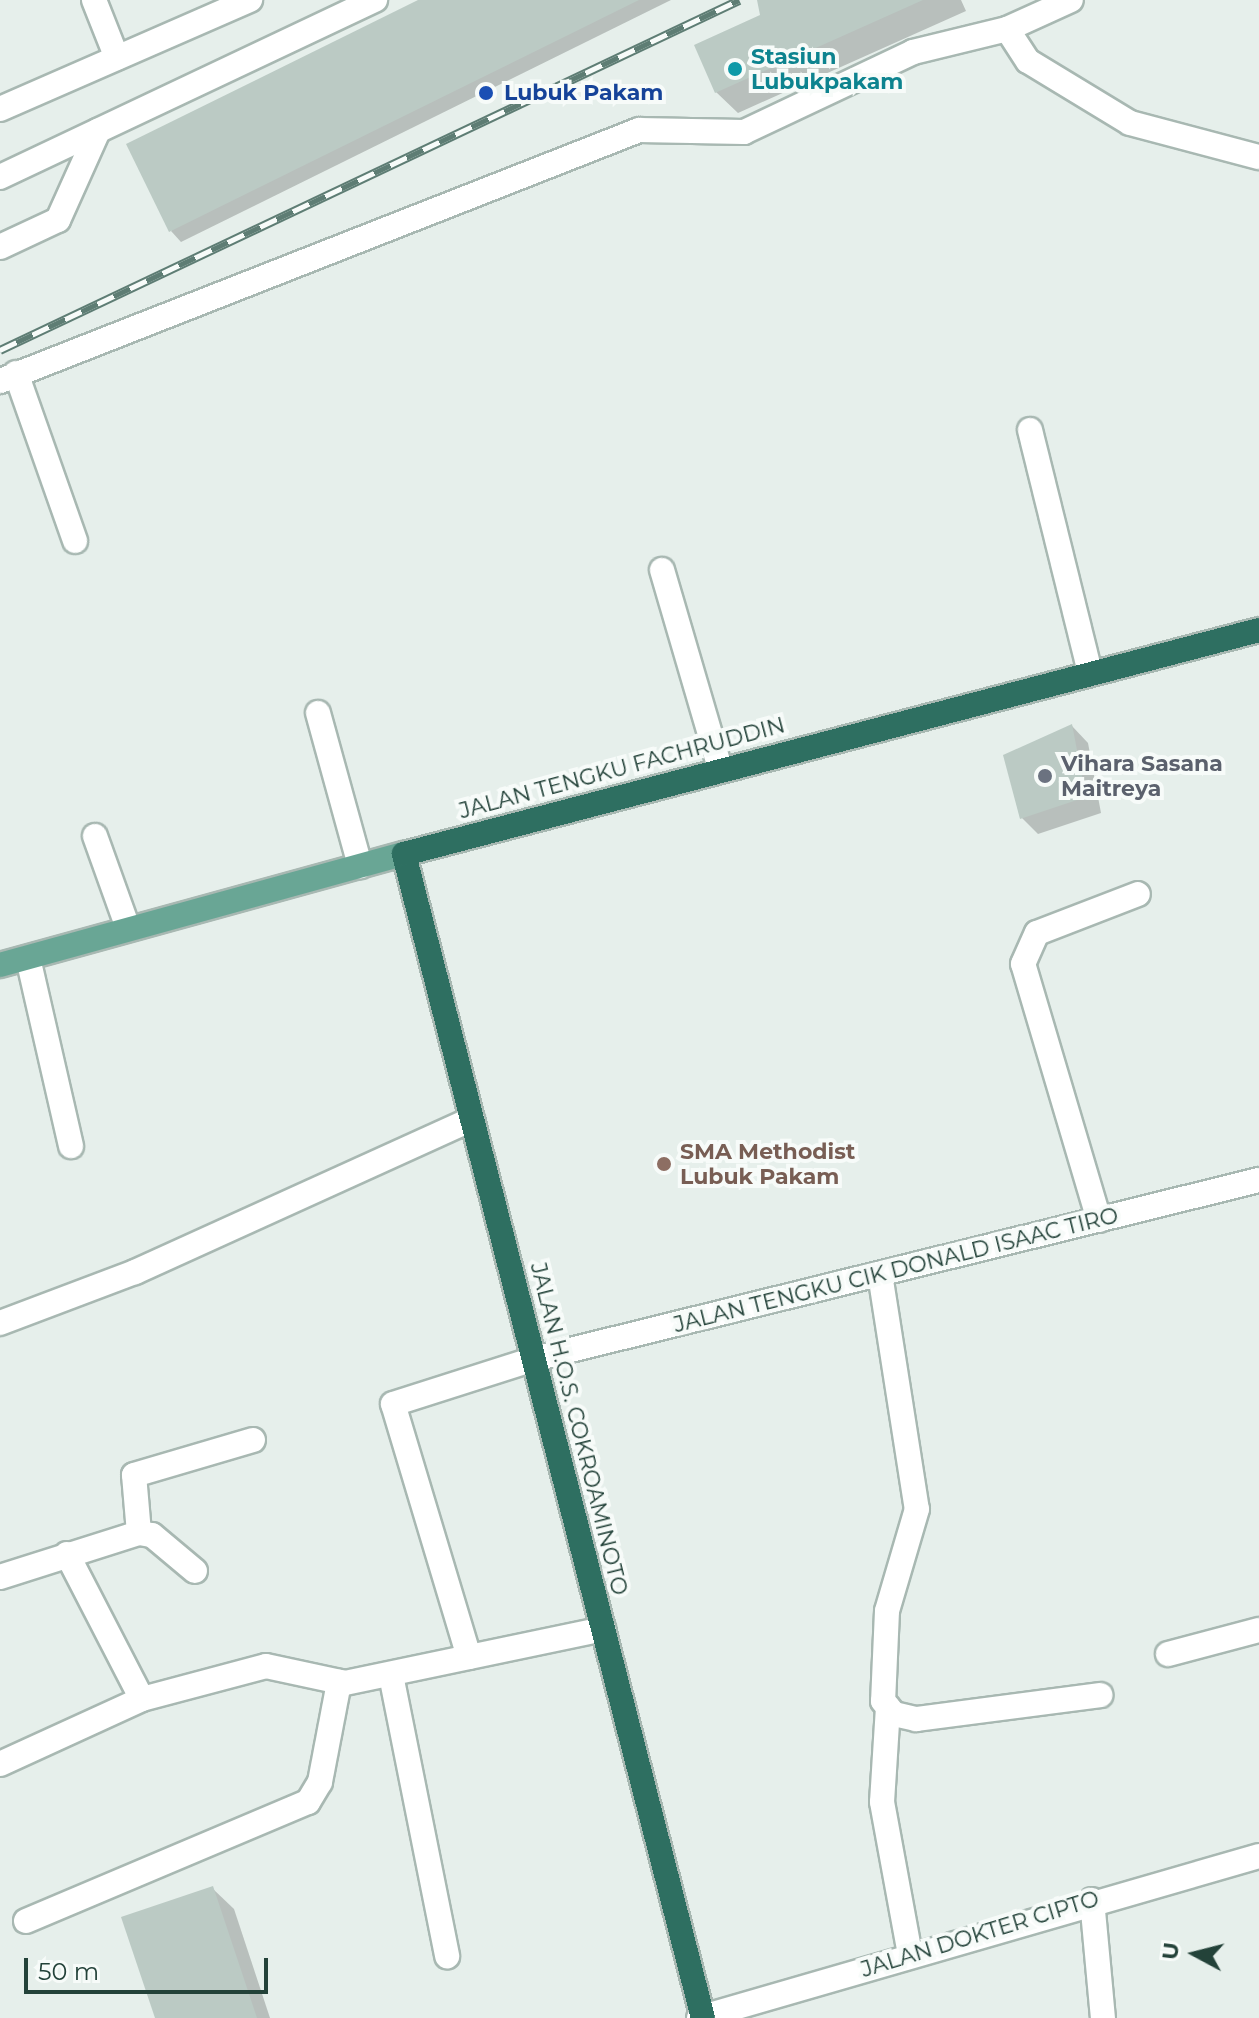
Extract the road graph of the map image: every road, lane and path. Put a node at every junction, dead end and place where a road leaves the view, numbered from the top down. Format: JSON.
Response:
{"nodes":[{"id":1,"x":94,"y":0,"type":"edge"},
{"id":2,"x":186,"y":0,"type":"edge"},
{"id":3,"x":250,"y":0,"type":"edge"},
{"id":4,"x":375,"y":0,"type":"edge"},
{"id":5,"x":1071,"y":0,"type":"edge"},
{"id":6,"x":192,"y":24,"type":"junction"},
{"id":7,"x":1007,"y":29,"type":"junction"},
{"id":8,"x":117,"y":58,"type":"junction"},
{"id":9,"x":0,"y":109,"type":"edge"},
{"id":10,"x":98,"y":131,"type":"junction"},
{"id":11,"x":1259,"y":157,"type":"edge"},
{"id":12,"x":0,"y":177,"type":"edge"},
{"id":13,"x":0,"y":247,"type":"edge"},
{"id":14,"x":8,"y":377,"type":"edge"},
{"id":15,"x":1030,"y":430,"type":"dead end"},
{"id":16,"x":75,"y":541,"type":"dead end"},
{"id":17,"x":662,"y":570,"type":"dead end"},
{"id":18,"x":1259,"y":630,"type":"edge"},
{"id":19,"x":1090,"y":673,"type":"junction"},
{"id":20,"x":318,"y":713,"type":"dead end"},
{"id":21,"x":720,"y":768,"type":"junction"},
{"id":22,"x":95,"y":836,"type":"dead end"},
{"id":23,"x":404,"y":854,"type":"junction"},
{"id":24,"x":360,"y":866,"type":"junction"},
{"id":25,"x":1138,"y":894,"type":"dead end"},
{"id":26,"x":128,"y":928,"type":"junction"},
{"id":27,"x":28,"y":958,"type":"junction"},
{"id":28,"x":0,"y":965,"type":"edge"},
{"id":29,"x":472,"y":1119,"type":"junction"},
{"id":30,"x":71,"y":1146,"type":"dead end"},
{"id":31,"x":1259,"y":1180,"type":"edge"},
{"id":32,"x":1099,"y":1220,"type":"junction"},
{"id":33,"x":880,"y":1274,"type":"junction"},
{"id":34,"x":0,"y":1323,"type":"edge"},
{"id":35,"x":534,"y":1359,"type":"junction"},
{"id":36,"x":253,"y":1440,"type":"dead end"},
{"id":37,"x":139,"y":1533,"type":"junction"},
{"id":38,"x":67,"y":1554,"type":"junction"},
{"id":39,"x":195,"y":1571,"type":"dead end"},
{"id":40,"x":0,"y":1577,"type":"edge"},
{"id":41,"x":603,"y":1629,"type":"junction"},
{"id":42,"x":1259,"y":1630,"type":"edge"},
{"id":43,"x":1168,"y":1654,"type":"dead end"},
{"id":44,"x":469,"y":1657,"type":"junction"},
{"id":45,"x":391,"y":1675,"type":"junction"},
{"id":46,"x":339,"y":1682,"type":"junction"},
{"id":47,"x":1100,"y":1695,"type":"dead end"},
{"id":48,"x":142,"y":1699,"type":"junction"},
{"id":49,"x":888,"y":1707,"type":"junction"},
{"id":50,"x":0,"y":1764,"type":"edge"},
{"id":51,"x":1259,"y":1856,"type":"edge"},
{"id":52,"x":1092,"y":1900,"type":"junction"},
{"id":53,"x":26,"y":1921,"type":"dead end"},
{"id":54,"x":910,"y":1954,"type":"junction"},
{"id":55,"x":447,"y":1956,"type":"dead end"},
{"id":56,"x":702,"y":2018,"type":"edge"},
{"id":57,"x":1103,"y":2018,"type":"edge"}],
"edges":[{"from":1,"to":8,"type":"street"},
{"from":2,"to":6,"type":"street"},
{"from":3,"to":6,"type":"street"},
{"from":4,"to":10,"type":"street"},
{"from":5,"to":7,"type":"street"},
{"from":6,"to":8,"type":"street"},
{"from":7,"to":11,"type":"street"},
{"from":7,"to":14,"type":"street"},
{"from":8,"to":9,"type":"street"},
{"from":10,"to":12,"type":"street"},
{"from":10,"to":13,"type":"street"},
{"from":14,"to":16,"type":"street"},
{"from":15,"to":19,"type":"street"},
{"from":17,"to":21,"type":"street"},
{"from":18,"to":19,"type":"highway","name":"JALAN TENGKU FACHRUDDIN"},
{"from":19,"to":21,"type":"highway","name":"JALAN TENGKU FACHRUDDIN"},
{"from":20,"to":24,"type":"street"},
{"from":21,"to":23,"type":"highway","name":"JALAN TENGKU FACHRUDDIN"},
{"from":22,"to":26,"type":"street"},
{"from":23,"to":24,"type":"main road","name":"JALAN TENGKU FACHRUDDIN"},
{"from":23,"to":29,"type":"highway","name":"JALAN H.O.S. COKROAMINOTO"},
{"from":24,"to":26,"type":"main road","name":"JALAN TENGKU FACHRUDDIN"},
{"from":25,"to":32,"type":"street"},
{"from":26,"to":27,"type":"main road","name":"JALAN TENGKU FACHRUDDIN"},
{"from":27,"to":28,"type":"main road","name":"JALAN TENGKU FACHRUDDIN"},
{"from":27,"to":30,"type":"street"},
{"from":29,"to":34,"type":"street"},
{"from":29,"to":35,"type":"highway","name":"JALAN H.O.S. COKROAMINOTO"},
{"from":31,"to":32,"type":"street","name":"JALAN TENGKU CIK DONALD ISAAC TIRO"},
{"from":32,"to":33,"type":"street","name":"JALAN TENGKU CIK DONALD ISAAC TIRO"},
{"from":33,"to":35,"type":"street","name":"JALAN TENGKU CIK DONALD ISAAC TIRO"},
{"from":33,"to":49,"type":"street"},
{"from":35,"to":41,"type":"highway","name":"JALAN H.O.S. COKROAMINOTO"},
{"from":35,"to":44,"type":"street","name":"JALAN TENGKU CIK DONALD ISAAC TIRO"},
{"from":36,"to":37,"type":"street"},
{"from":37,"to":38,"type":"street"},
{"from":37,"to":39,"type":"street"},
{"from":38,"to":40,"type":"street"},
{"from":38,"to":48,"type":"street"},
{"from":41,"to":44,"type":"street"},
{"from":41,"to":56,"type":"highway","name":"JALAN H.O.S. COKROAMINOTO"},
{"from":42,"to":43,"type":"street"},
{"from":44,"to":45,"type":"street"},
{"from":45,"to":46,"type":"street"},
{"from":45,"to":55,"type":"street"},
{"from":46,"to":48,"type":"street"},
{"from":46,"to":53,"type":"street"},
{"from":47,"to":49,"type":"street"},
{"from":48,"to":50,"type":"street"},
{"from":49,"to":54,"type":"street"},
{"from":51,"to":52,"type":"street","name":"JALAN DOKTER CIPTO"},
{"from":52,"to":54,"type":"street","name":"JALAN DOKTER CIPTO"},
{"from":52,"to":57,"type":"street"},
{"from":54,"to":56,"type":"street","name":"JALAN DOKTER CIPTO"}]}
